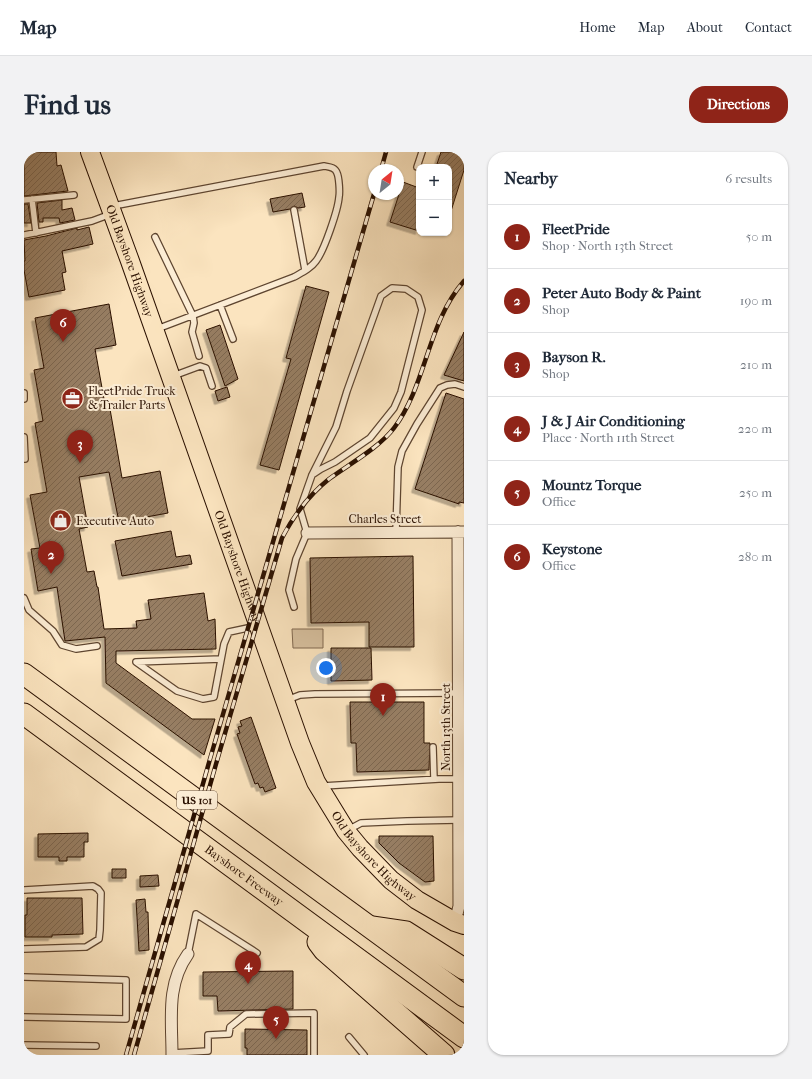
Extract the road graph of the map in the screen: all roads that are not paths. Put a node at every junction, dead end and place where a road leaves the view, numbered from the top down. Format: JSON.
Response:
{"nodes":[{"id":1,"x":90,"y":152,"type":"edge"},
{"id":2,"x":422,"y":152,"type":"edge"},
{"id":3,"x":418,"y":164,"type":"edge"},
{"id":4,"x":74,"y":195,"type":"dead end"},
{"id":5,"x":32,"y":199,"type":"junction"},
{"id":6,"x":24,"y":200,"type":"edge"},
{"id":7,"x":112,"y":210,"type":"junction"},
{"id":8,"x":294,"y":210,"type":"dead end"},
{"id":9,"x":36,"y":233,"type":"junction"},
{"id":10,"x":24,"y":235,"type":"edge"},
{"id":11,"x":155,"y":237,"type":"dead end"},
{"id":12,"x":306,"y":270,"type":"junction"},
{"id":13,"x":220,"y":305,"type":"junction"},
{"id":14,"x":192,"y":316,"type":"junction"},
{"id":15,"x":155,"y":330,"type":"junction"},
{"id":16,"x":233,"y":339,"type":"dead end"},
{"id":17,"x":199,"y":356,"type":"dead end"},
{"id":18,"x":171,"y":376,"type":"junction"},
{"id":19,"x":212,"y":386,"type":"dead end"},
{"id":20,"x":464,"y":387,"type":"edge"},
{"id":21,"x":24,"y":395,"type":"edge"},
{"id":22,"x":24,"y":399,"type":"edge"},
{"id":23,"x":24,"y":437,"type":"edge"},
{"id":24,"x":24,"y":459,"type":"edge"},
{"id":25,"x":312,"y":475,"type":"junction"},
{"id":26,"x":396,"y":532,"type":"junction"},
{"id":27,"x":461,"y":532,"type":"edge"},
{"id":28,"x":307,"y":533,"type":"junction"},
{"id":29,"x":24,"y":598,"type":"edge"},
{"id":30,"x":294,"y":607,"type":"dead end"},
{"id":31,"x":259,"y":626,"type":"junction"},
{"id":32,"x":97,"y":646,"type":"dead end"},
{"id":33,"x":461,"y":650,"type":"edge"},
{"id":34,"x":221,"y":659,"type":"junction"},
{"id":35,"x":24,"y":674,"type":"edge"},
{"id":36,"x":459,"y":693,"type":"junction"},
{"id":37,"x":285,"y":700,"type":"junction"},
{"id":38,"x":461,"y":705,"type":"edge"},
{"id":39,"x":24,"y":714,"type":"edge"},
{"id":40,"x":433,"y":747,"type":"dead end"},
{"id":41,"x":434,"y":779,"type":"junction"},
{"id":42,"x":462,"y":779,"type":"edge"},
{"id":43,"x":319,"y":787,"type":"junction"},
{"id":44,"x":461,"y":826,"type":"edge"},
{"id":45,"x":346,"y":832,"type":"junction"},
{"id":46,"x":24,"y":890,"type":"edge"},
{"id":47,"x":297,"y":914,"type":"junction"},
{"id":48,"x":460,"y":924,"type":"edge"},
{"id":49,"x":370,"y":927,"type":"junction"},
{"id":50,"x":24,"y":948,"type":"edge"},
{"id":51,"x":257,"y":953,"type":"dead end"},
{"id":52,"x":188,"y":954,"type":"joint"},
{"id":53,"x":464,"y":970,"type":"edge"},
{"id":54,"x":24,"y":977,"type":"edge"},
{"id":55,"x":464,"y":996,"type":"edge"},
{"id":56,"x":24,"y":1017,"type":"edge"},
{"id":57,"x":350,"y":1037,"type":"dead end"},
{"id":58,"x":464,"y":1037,"type":"edge"},
{"id":59,"x":24,"y":1045,"type":"edge"},
{"id":60,"x":96,"y":1046,"type":"dead end"},
{"id":61,"x":208,"y":1053,"type":"edge"},
{"id":62,"x":172,"y":1054,"type":"edge"},
{"id":63,"x":314,"y":1055,"type":"edge"},
{"id":64,"x":364,"y":1055,"type":"edge"},
{"id":65,"x":444,"y":1055,"type":"edge"}],
"edges":[{"from":1,"to":7,"type":"main road","name":"Old Bayshore Highway"},
{"from":2,"to":3,"type":"lane"},
{"from":4,"to":5,"type":"lane"},
{"from":5,"to":6,"type":"lane"},
{"from":5,"to":9,"type":"lane"},
{"from":7,"to":9,"type":"lane"},
{"from":7,"to":12,"type":"lane"},
{"from":7,"to":15,"type":"main road","name":"Old Bayshore Highway"},
{"from":8,"to":12,"type":"lane"},
{"from":9,"to":10,"type":"lane"},
{"from":11,"to":14,"type":"lane"},
{"from":12,"to":13,"type":"lane"},
{"from":13,"to":14,"type":"lane"},
{"from":13,"to":16,"type":"lane"},
{"from":14,"to":15,"type":"lane"},
{"from":14,"to":17,"type":"lane"},
{"from":15,"to":18,"type":"main road","name":"Old Bayshore Highway"},
{"from":18,"to":19,"type":"lane"},
{"from":18,"to":31,"type":"main road","name":"Old Bayshore Highway"},
{"from":20,"to":26,"type":"lane"},
{"from":21,"to":22,"type":"lane"},
{"from":23,"to":24,"type":"lane"},
{"from":25,"to":25,"type":"lane"},
{"from":25,"to":28,"type":"lane"},
{"from":26,"to":27,"type":"street","name":"Charles Street"},
{"from":26,"to":28,"type":"street","name":"Charles Street"},
{"from":27,"to":33,"type":"street","name":"North 13th Street"},
{"from":28,"to":30,"type":"lane"},
{"from":29,"to":32,"type":"lane"},
{"from":31,"to":34,"type":"lane"},
{"from":31,"to":37,"type":"main road","name":"Old Bayshore Highway"},
{"from":33,"to":36,"type":"street","name":"North 13th Street"},
{"from":34,"to":34,"type":"lane"},
{"from":35,"to":49,"type":"highway","number":"US 101"},
{"from":36,"to":37,"type":"lane"},
{"from":36,"to":38,"type":"street","name":"North 13th Street"},
{"from":37,"to":43,"type":"main road","name":"Old Bayshore Highway"},
{"from":38,"to":42,"type":"street","name":"North 13th Street"},
{"from":39,"to":47,"type":"highway","name":"Bayshore Freeway","number":"US 101"},
{"from":40,"to":41,"type":"lane"},
{"from":41,"to":42,"type":"lane"},
{"from":41,"to":43,"type":"lane"},
{"from":42,"to":44,"type":"street","name":"North 13th Street"},
{"from":43,"to":45,"type":"main road","name":"Old Bayshore Highway"},
{"from":44,"to":45,"type":"lane"},
{"from":44,"to":48,"type":"street","name":"North 13th Street"},
{"from":45,"to":48,"type":"main road","name":"Old Bayshore Highway"},
{"from":46,"to":50,"type":"lane"},
{"from":47,"to":58,"type":"highway","name":"Bayshore Freeway","number":"US 101"},
{"from":47,"to":65,"type":"highway"},
{"from":49,"to":53,"type":"highway"},
{"from":49,"to":55,"type":"highway","number":"US 101"},
{"from":51,"to":52,"type":"lane"},
{"from":52,"to":62,"type":"street"},
{"from":54,"to":56,"type":"lane"},
{"from":57,"to":64,"type":"lane"},
{"from":59,"to":60,"type":"lane"},
{"from":61,"to":62,"type":"lane"},
{"from":61,"to":63,"type":"lane"}]}
